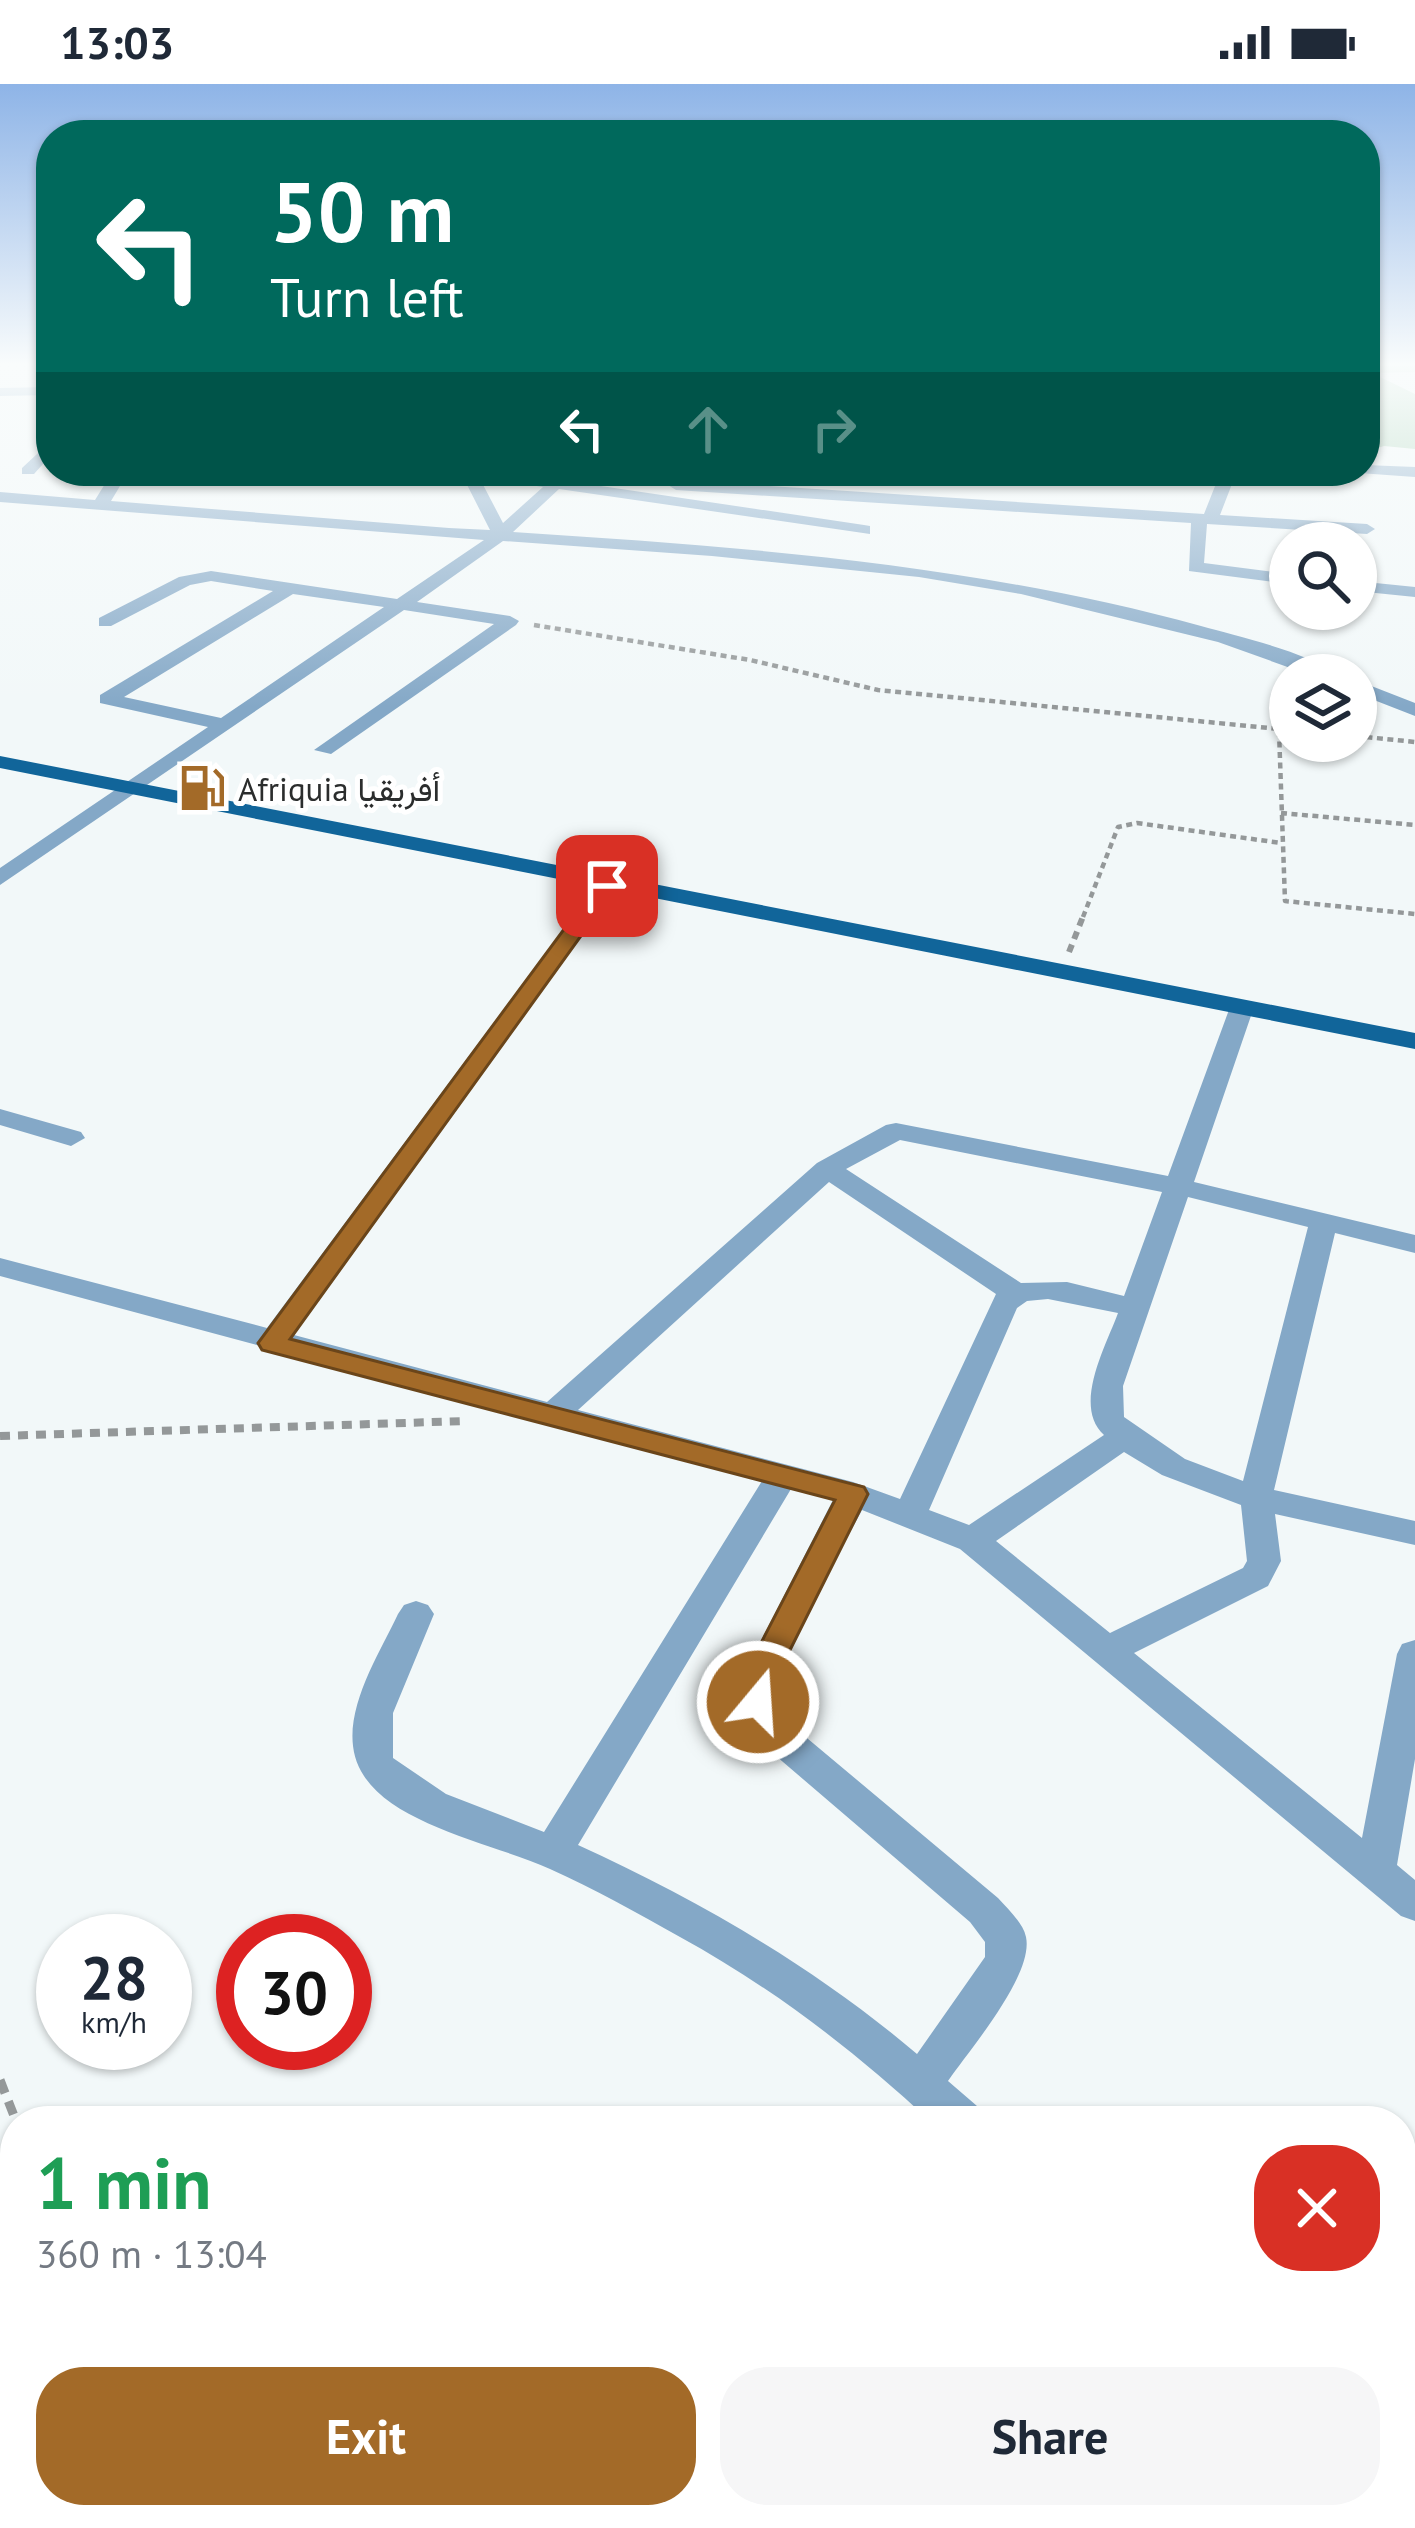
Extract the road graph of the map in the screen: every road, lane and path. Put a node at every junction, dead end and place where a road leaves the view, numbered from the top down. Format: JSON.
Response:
{"nodes":[{"id":1,"x":112,"y":486,"type":"edge"},
{"id":2,"x":475,"y":486,"type":"edge"},
{"id":3,"x":545,"y":486,"type":"edge"},
{"id":4,"x":600,"y":486,"type":"edge"},
{"id":5,"x":695,"y":486,"type":"edge"},
{"id":6,"x":893,"y":486,"type":"edge"},
{"id":7,"x":1088,"y":486,"type":"edge"},
{"id":8,"x":1222,"y":486,"type":"edge"},
{"id":9,"x":883,"y":496,"type":"junction"},
{"id":10,"x":0,"y":497,"type":"edge"},
{"id":11,"x":100,"y":505,"type":"junction"},
{"id":12,"x":1086,"y":509,"type":"junction"},
{"id":13,"x":1205,"y":520,"type":"junction"},
{"id":14,"x":1269,"y":524,"type":"edge"},
{"id":15,"x":864,"y":530,"type":"junction"},
{"id":16,"x":499,"y":536,"type":"junction"},
{"id":17,"x":850,"y":560,"type":"junction"},
{"id":18,"x":1269,"y":576,"type":"edge"},
{"id":19,"x":296,"y":585,"type":"junction"},
{"id":20,"x":1377,"y":588,"type":"edge"},
{"id":21,"x":1415,"y":592,"type":"edge"},
{"id":22,"x":401,"y":602,"type":"junction"},
{"id":23,"x":510,"y":621,"type":"junction"},
{"id":24,"x":105,"y":622,"type":"dead end"},
{"id":25,"x":1269,"y":654,"type":"edge"},
{"id":26,"x":1377,"y":695,"type":"edge"},
{"id":27,"x":1415,"y":710,"type":"edge"},
{"id":28,"x":221,"y":724,"type":"junction"},
{"id":29,"x":1269,"y":728,"type":"edge"},
{"id":30,"x":1377,"y":738,"type":"edge"},
{"id":31,"x":1415,"y":742,"type":"edge"},
{"id":32,"x":324,"y":750,"type":"dead end"},
{"id":33,"x":0,"y":762,"type":"edge"},
{"id":34,"x":1280,"y":762,"type":"edge"},
{"id":35,"x":126,"y":791,"type":"junction"},
{"id":36,"x":1281,"y":812,"type":"junction"},
{"id":37,"x":1415,"y":825,"type":"edge"},
{"id":38,"x":1281,"y":843,"type":"junction"},
{"id":39,"x":12,"y":858,"type":"edge"},
{"id":40,"x":0,"y":878,"type":"edge"},
{"id":41,"x":607,"y":886,"type":"junction"},
{"id":42,"x":1415,"y":914,"type":"edge"},
{"id":43,"x":1063,"y":973,"type":"junction"},
{"id":44,"x":1242,"y":1007,"type":"junction"},
{"id":45,"x":1415,"y":1041,"type":"edge"},
{"id":46,"x":0,"y":1117,"type":"edge"},
{"id":47,"x":71,"y":1138,"type":"dead end"},
{"id":48,"x":827,"y":1169,"type":"junction"},
{"id":49,"x":1180,"y":1187,"type":"junction"},
{"id":50,"x":1324,"y":1222,"type":"junction"},
{"id":51,"x":1415,"y":1244,"type":"edge"},
{"id":52,"x":0,"y":1267,"type":"edge"},
{"id":53,"x":1013,"y":1292,"type":"junction"},
{"id":54,"x":1135,"y":1308,"type":"junction"},
{"id":55,"x":272,"y":1343,"type":"junction"},
{"id":56,"x":552,"y":1414,"type":"junction"},
{"id":57,"x":467,"y":1420,"type":"dead end"},
{"id":58,"x":0,"y":1436,"type":"edge"},
{"id":59,"x":1123,"y":1437,"type":"junction"},
{"id":60,"x":782,"y":1477,"type":"junction"},
{"id":61,"x":853,"y":1494,"type":"junction"},
{"id":62,"x":1256,"y":1494,"type":"junction"},
{"id":63,"x":910,"y":1515,"type":"junction"},
{"id":64,"x":1415,"y":1533,"type":"edge"},
{"id":65,"x":972,"y":1540,"type":"junction"},
{"id":66,"x":416,"y":1614,"type":"dead end"},
{"id":67,"x":1109,"y":1649,"type":"junction"},
{"id":68,"x":1415,"y":1654,"type":"edge"},
{"id":69,"x":554,"y":1852,"type":"junction"},
{"id":70,"x":1376,"y":1870,"type":"junction"},
{"id":71,"x":1415,"y":1904,"type":"edge"},
{"id":72,"x":922,"y":2084,"type":"junction"},
{"id":73,"x":945,"y":2106,"type":"edge"}],
"edges":[{"from":1,"to":11,"type":"street"},
{"from":2,"to":16,"type":"street"},
{"from":3,"to":16,"type":"street"},
{"from":4,"to":15,"type":"street"},
{"from":5,"to":9,"type":"street"},
{"from":6,"to":9,"type":"street"},
{"from":7,"to":12,"type":"street"},
{"from":8,"to":13,"type":"street"},
{"from":9,"to":12,"type":"street"},
{"from":9,"to":15,"type":"street"},
{"from":10,"to":11,"type":"street"},
{"from":11,"to":16,"type":"street"},
{"from":12,"to":13,"type":"street"},
{"from":13,"to":14,"type":"street"},
{"from":13,"to":18,"type":"street"},
{"from":15,"to":17,"type":"street"},
{"from":16,"to":17,"type":"street"},
{"from":16,"to":22,"type":"street"},
{"from":17,"to":25,"type":"street"},
{"from":19,"to":22,"type":"street"},
{"from":19,"to":24,"type":"street"},
{"from":19,"to":28,"type":"street"},
{"from":20,"to":21,"type":"street"},
{"from":22,"to":23,"type":"street"},
{"from":22,"to":28,"type":"street"},
{"from":23,"to":29,"type":"path"},
{"from":23,"to":32,"type":"street"},
{"from":26,"to":27,"type":"street"},
{"from":28,"to":35,"type":"street"},
{"from":30,"to":31,"type":"path"},
{"from":33,"to":35,"type":"main road"},
{"from":34,"to":36,"type":"path"},
{"from":35,"to":39,"type":"street"},
{"from":35,"to":41,"type":"main road"},
{"from":36,"to":37,"type":"path"},
{"from":36,"to":38,"type":"path"},
{"from":38,"to":42,"type":"path"},
{"from":38,"to":43,"type":"path"},
{"from":39,"to":40,"type":"street"},
{"from":41,"to":43,"type":"main road"},
{"from":41,"to":55,"type":"street"},
{"from":43,"to":44,"type":"main road"},
{"from":44,"to":45,"type":"main road"},
{"from":44,"to":49,"type":"street"},
{"from":46,"to":47,"type":"street"},
{"from":48,"to":49,"type":"street"},
{"from":48,"to":53,"type":"street"},
{"from":48,"to":56,"type":"street"},
{"from":49,"to":50,"type":"street"},
{"from":49,"to":54,"type":"street"},
{"from":50,"to":51,"type":"street"},
{"from":50,"to":62,"type":"street"},
{"from":52,"to":55,"type":"street"},
{"from":53,"to":54,"type":"street"},
{"from":53,"to":63,"type":"street"},
{"from":54,"to":59,"type":"street"},
{"from":55,"to":56,"type":"street"},
{"from":56,"to":60,"type":"street"},
{"from":57,"to":58,"type":"path"},
{"from":59,"to":62,"type":"street"},
{"from":59,"to":65,"type":"street"},
{"from":60,"to":61,"type":"street"},
{"from":60,"to":69,"type":"street"},
{"from":61,"to":63,"type":"street"},
{"from":61,"to":72,"type":"street"},
{"from":62,"to":64,"type":"street"},
{"from":62,"to":67,"type":"street"},
{"from":63,"to":65,"type":"street"},
{"from":65,"to":67,"type":"street"},
{"from":66,"to":69,"type":"street"},
{"from":67,"to":70,"type":"street"},
{"from":68,"to":70,"type":"street"},
{"from":69,"to":72,"type":"street"},
{"from":70,"to":71,"type":"street"},
{"from":72,"to":73,"type":"street"}]}
